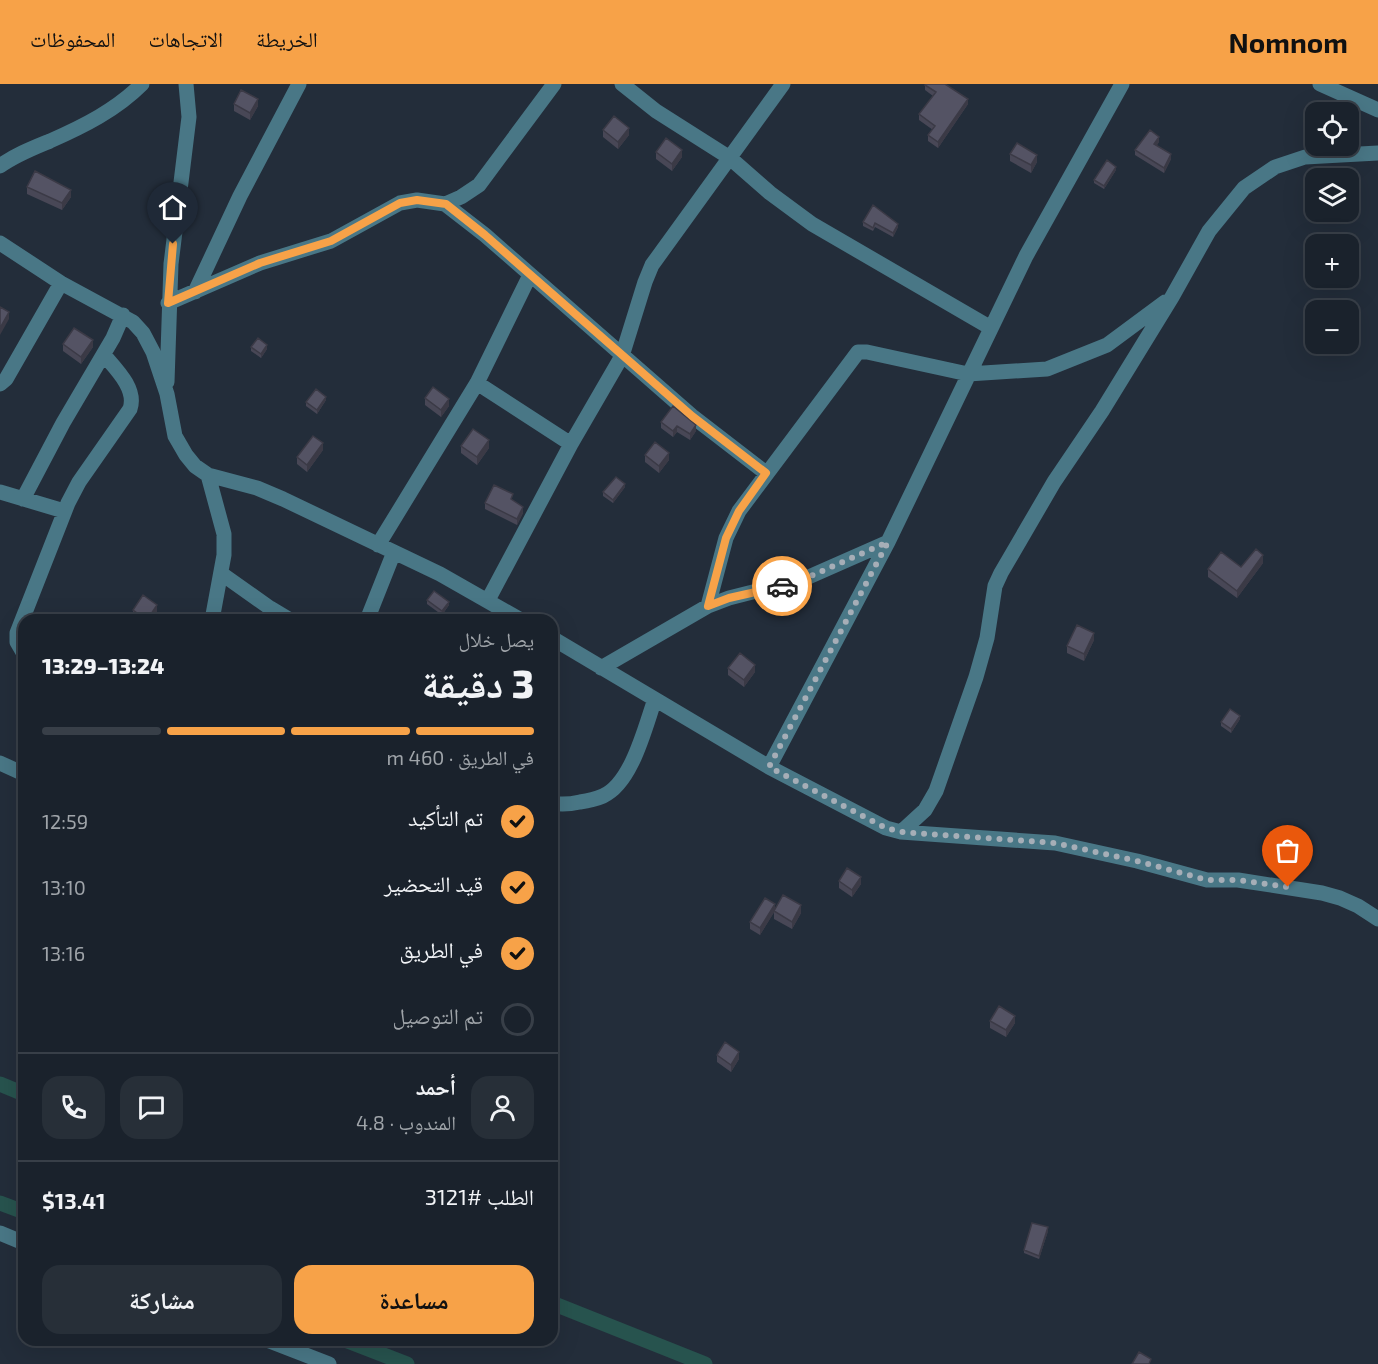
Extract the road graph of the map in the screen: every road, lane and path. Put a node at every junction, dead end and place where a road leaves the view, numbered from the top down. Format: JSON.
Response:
{"nodes":[{"id":1,"x":142,"y":84,"type":"edge"},
{"id":2,"x":186,"y":84,"type":"edge"},
{"id":3,"x":299,"y":84,"type":"edge"},
{"id":4,"x":554,"y":84,"type":"edge"},
{"id":5,"x":622,"y":84,"type":"edge"},
{"id":6,"x":783,"y":84,"type":"edge"},
{"id":7,"x":1122,"y":84,"type":"edge"},
{"id":8,"x":1320,"y":84,"type":"edge"},
{"id":9,"x":1378,"y":110,"type":"edge"},
{"id":10,"x":1378,"y":153,"type":"edge"},
{"id":11,"x":730,"y":158,"type":"junction"},
{"id":12,"x":0,"y":166,"type":"edge"},
{"id":13,"x":446,"y":204,"type":"junction"},
{"id":14,"x":0,"y":243,"type":"edge"},
{"id":15,"x":530,"y":275,"type":"junction"},
{"id":16,"x":61,"y":283,"type":"junction"},
{"id":17,"x":195,"y":292,"type":"junction"},
{"id":18,"x":1172,"y":297,"type":"junction"},
{"id":19,"x":168,"y":303,"type":"junction"},
{"id":20,"x":123,"y":315,"type":"junction"},
{"id":21,"x":991,"y":328,"type":"junction"},
{"id":22,"x":104,"y":355,"type":"junction"},
{"id":23,"x":622,"y":356,"type":"junction"},
{"id":24,"x":968,"y":374,"type":"junction"},
{"id":25,"x":477,"y":383,"type":"junction"},
{"id":26,"x":0,"y":384,"type":"edge"},
{"id":27,"x":167,"y":394,"type":"junction"},
{"id":28,"x":571,"y":444,"type":"junction"},
{"id":29,"x":766,"y":473,"type":"junction"},
{"id":30,"x":208,"y":475,"type":"junction"},
{"id":31,"x":0,"y":492,"type":"edge"},
{"id":32,"x":23,"y":499,"type":"junction"},
{"id":33,"x":63,"y":512,"type":"junction"},
{"id":34,"x":888,"y":542,"type":"junction"},
{"id":35,"x":378,"y":544,"type":"junction"},
{"id":36,"x":394,"y":552,"type":"junction"},
{"id":37,"x":222,"y":574,"type":"junction"},
{"id":38,"x":488,"y":600,"type":"junction"},
{"id":39,"x":708,"y":606,"type":"junction"},
{"id":40,"x":24,"y":614,"type":"edge"},
{"id":41,"x":213,"y":614,"type":"edge"},
{"id":42,"x":280,"y":614,"type":"edge"},
{"id":43,"x":369,"y":614,"type":"edge"},
{"id":44,"x":510,"y":614,"type":"edge"},
{"id":45,"x":558,"y":642,"type":"edge"},
{"id":46,"x":601,"y":668,"type":"junction"},
{"id":47,"x":655,"y":699,"type":"junction"},
{"id":48,"x":0,"y":763,"type":"edge"},
{"id":49,"x":769,"y":767,"type":"junction"},
{"id":50,"x":18,"y":771,"type":"edge"},
{"id":51,"x":558,"y":805,"type":"edge"},
{"id":52,"x":901,"y":832,"type":"junction"},
{"id":53,"x":1378,"y":919,"type":"edge"},
{"id":54,"x":0,"y":1233,"type":"edge"},
{"id":55,"x":18,"y":1240,"type":"edge"},
{"id":56,"x":282,"y":1346,"type":"edge"},
{"id":57,"x":329,"y":1364,"type":"edge"}],
"edges":[{"from":1,"to":12,"type":"street"},
{"from":2,"to":19,"type":"street"},
{"from":3,"to":17,"type":"street"},
{"from":4,"to":13,"type":"street"},
{"from":5,"to":11,"type":"street"},
{"from":6,"to":11,"type":"street"},
{"from":7,"to":21,"type":"street"},
{"from":8,"to":9,"type":"street"},
{"from":10,"to":18,"type":"street"},
{"from":11,"to":21,"type":"street"},
{"from":11,"to":23,"type":"street"},
{"from":13,"to":15,"type":"street"},
{"from":13,"to":17,"type":"street"},
{"from":14,"to":16,"type":"street"},
{"from":15,"to":23,"type":"street"},
{"from":15,"to":25,"type":"street"},
{"from":16,"to":20,"type":"street"},
{"from":16,"to":26,"type":"street"},
{"from":17,"to":19,"type":"street"},
{"from":18,"to":24,"type":"street"},
{"from":18,"to":52,"type":"street"},
{"from":19,"to":27,"type":"street"},
{"from":20,"to":22,"type":"street"},
{"from":20,"to":27,"type":"street"},
{"from":21,"to":24,"type":"street"},
{"from":22,"to":32,"type":"street"},
{"from":22,"to":33,"type":"street"},
{"from":23,"to":28,"type":"street"},
{"from":23,"to":29,"type":"street"},
{"from":24,"to":29,"type":"street"},
{"from":24,"to":34,"type":"street"},
{"from":25,"to":28,"type":"street"},
{"from":25,"to":35,"type":"street"},
{"from":27,"to":30,"type":"street"},
{"from":28,"to":38,"type":"street"},
{"from":29,"to":39,"type":"street"},
{"from":30,"to":35,"type":"street"},
{"from":30,"to":37,"type":"street"},
{"from":31,"to":32,"type":"street"},
{"from":32,"to":33,"type":"street"},
{"from":33,"to":40,"type":"street"},
{"from":34,"to":39,"type":"street"},
{"from":34,"to":49,"type":"street"},
{"from":35,"to":36,"type":"street"},
{"from":36,"to":38,"type":"street"},
{"from":36,"to":43,"type":"street"},
{"from":37,"to":41,"type":"street"},
{"from":37,"to":42,"type":"street"},
{"from":38,"to":44,"type":"street"},
{"from":39,"to":46,"type":"street"},
{"from":45,"to":46,"type":"street"},
{"from":46,"to":47,"type":"street"},
{"from":47,"to":49,"type":"street"},
{"from":47,"to":51,"type":"street"},
{"from":48,"to":50,"type":"street"},
{"from":49,"to":52,"type":"street"},
{"from":52,"to":53,"type":"street"},
{"from":54,"to":55,"type":"street"},
{"from":56,"to":57,"type":"street"}]}
